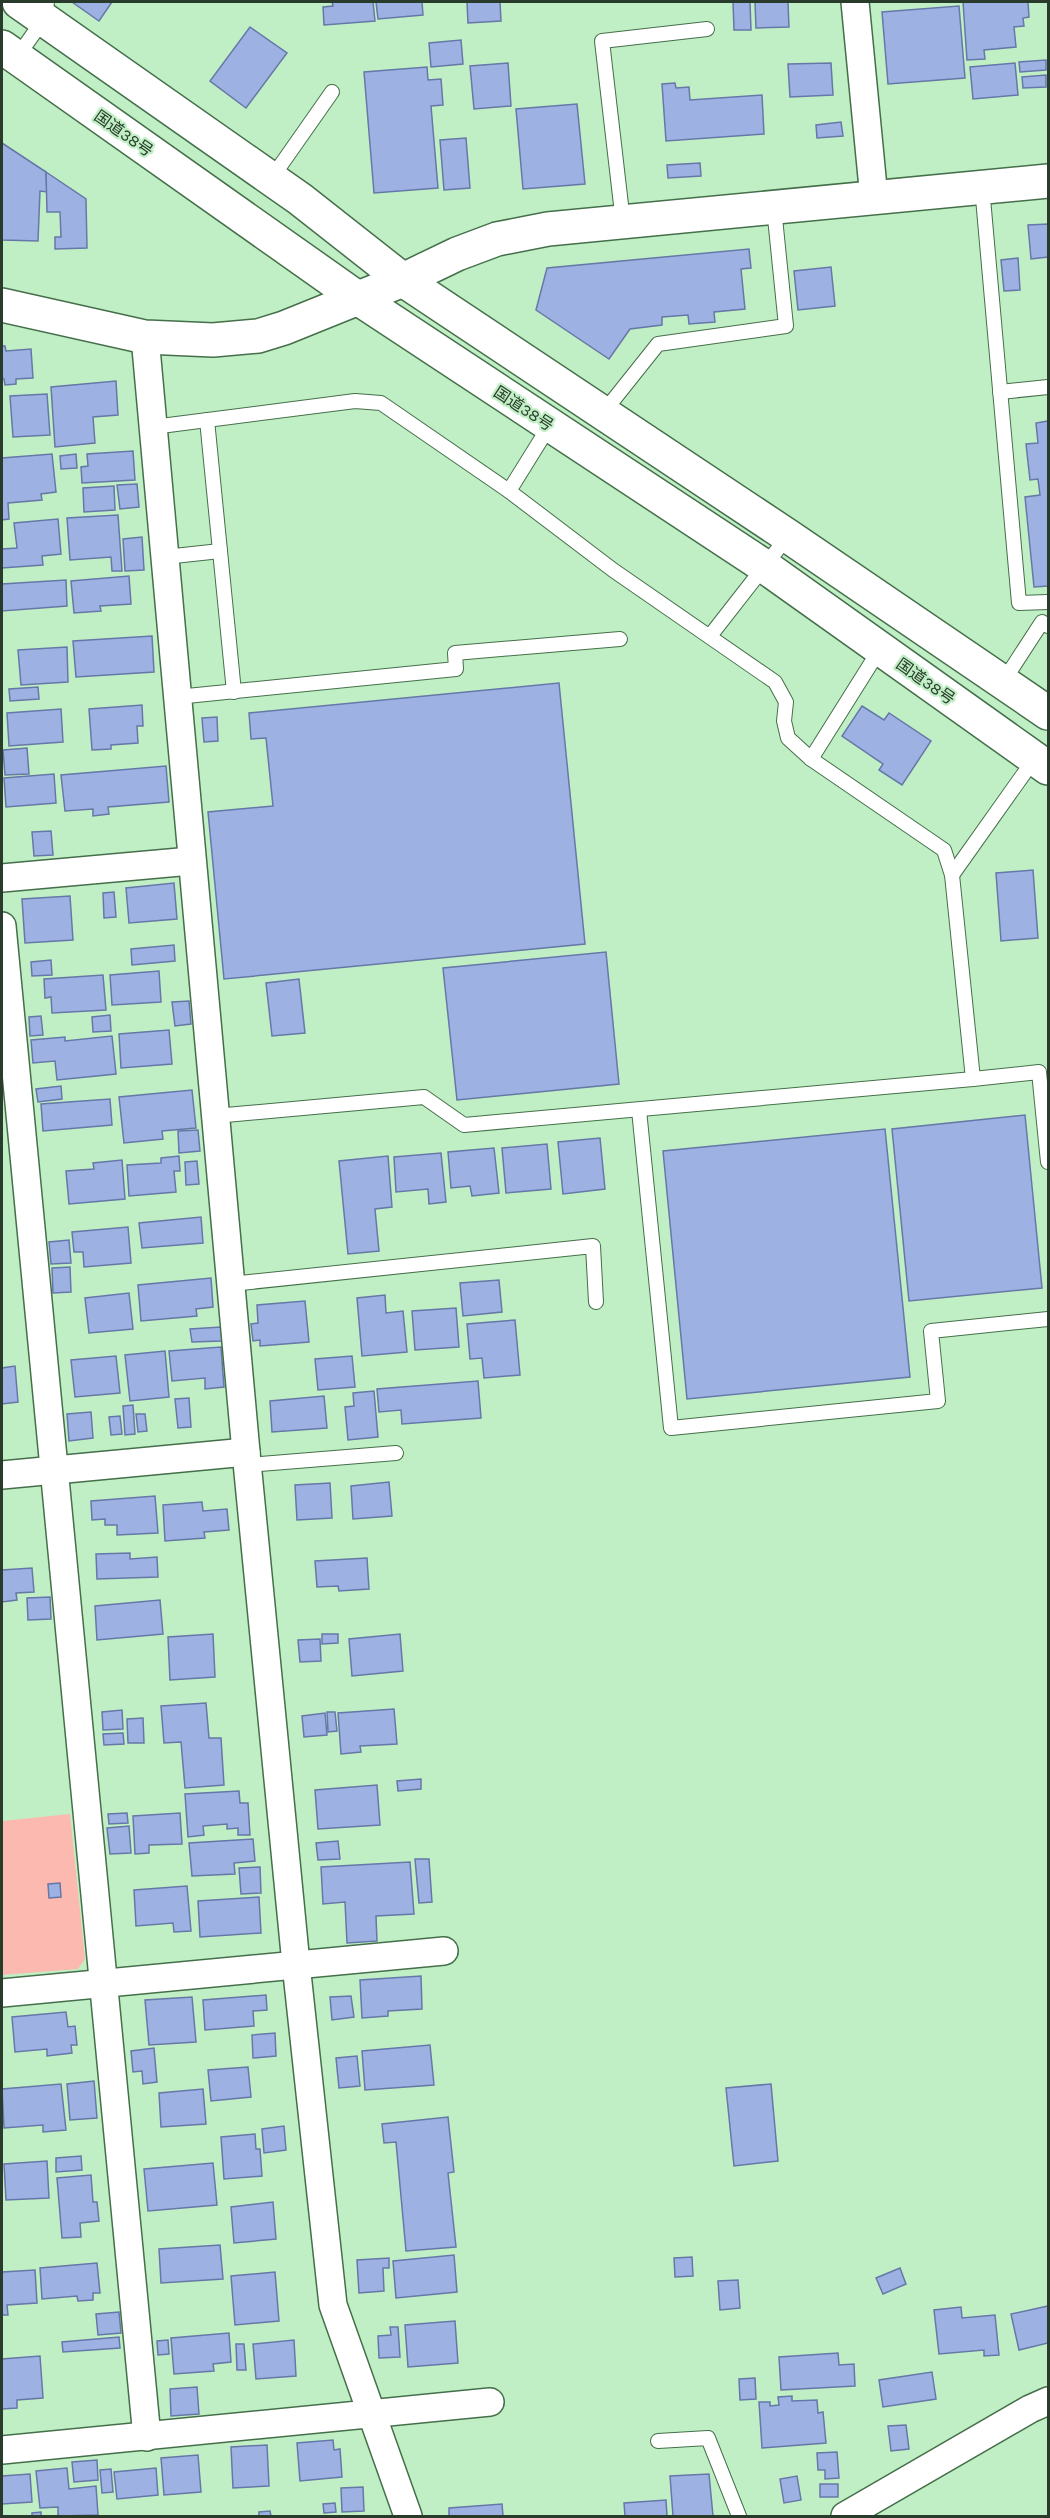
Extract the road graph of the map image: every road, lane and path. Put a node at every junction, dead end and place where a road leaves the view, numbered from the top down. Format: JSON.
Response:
{"nodes":[{"id":1,"x":855,"y":2,"type":"edge"},
{"id":2,"x":37,"y":7,"type":"edge"},
{"id":3,"x":707,"y":29,"type":"dead end"},
{"id":4,"x":9,"y":52,"type":"edge"},
{"id":5,"x":332,"y":92,"type":"dead end"},
{"id":6,"x":271,"y":179,"type":"junction"},
{"id":7,"x":1048,"y":181,"type":"edge"},
{"id":8,"x":982,"y":187,"type":"junction"},
{"id":9,"x":874,"y":198,"type":"junction"},
{"id":10,"x":774,"y":208,"type":"junction"},
{"id":11,"x":623,"y":222,"type":"junction"},
{"id":12,"x":403,"y":280,"type":"junction"},
{"id":13,"x":356,"y":297,"type":"junction"},
{"id":14,"x":2,"y":305,"type":"edge"},
{"id":15,"x":145,"y":337,"type":"junction"},
{"id":16,"x":1048,"y":387,"type":"edge"},
{"id":17,"x":1000,"y":392,"type":"junction"},
{"id":18,"x":603,"y":413,"type":"junction"},
{"id":19,"x":207,"y":420,"type":"junction"},
{"id":20,"x":550,"y":425,"type":"junction"},
{"id":21,"x":153,"y":427,"type":"junction"},
{"id":22,"x":508,"y":491,"type":"junction"},
{"id":23,"x":788,"y":536,"type":"junction"},
{"id":24,"x":220,"y":551,"type":"junction"},
{"id":25,"x":165,"y":557,"type":"junction"},
{"id":26,"x":764,"y":566,"type":"junction"},
{"id":27,"x":1043,"y":603,"type":"edge"},
{"id":28,"x":1045,"y":624,"type":"edge"},
{"id":29,"x":710,"y":636,"type":"junction"},
{"id":30,"x":620,"y":639,"type":"dead end"},
{"id":31,"x":880,"y":648,"type":"junction"},
{"id":32,"x":1004,"y":682,"type":"junction"},
{"id":33,"x":234,"y":692,"type":"junction"},
{"id":34,"x":177,"y":697,"type":"junction"},
{"id":35,"x":1048,"y":713,"type":"edge"},
{"id":36,"x":811,"y":759,"type":"junction"},
{"id":37,"x":1042,"y":763,"type":"edge"},
{"id":38,"x":191,"y":861,"type":"junction"},
{"id":39,"x":952,"y":875,"type":"junction"},
{"id":40,"x":2,"y":878,"type":"edge"},
{"id":41,"x":2,"y":926,"type":"edge"},
{"id":42,"x":973,"y":1079,"type":"junction"},
{"id":43,"x":639,"y":1110,"type":"junction"},
{"id":44,"x":215,"y":1116,"type":"junction"},
{"id":45,"x":1048,"y":1162,"type":"edge"},
{"id":46,"x":231,"y":1284,"type":"junction"},
{"id":47,"x":596,"y":1302,"type":"dead end"},
{"id":48,"x":1048,"y":1319,"type":"edge"},
{"id":49,"x":396,"y":1453,"type":"dead end"},
{"id":50,"x":246,"y":1458,"type":"junction"},
{"id":51,"x":53,"y":1470,"type":"junction"},
{"id":52,"x":2,"y":1475,"type":"edge"},
{"id":53,"x":444,"y":1951,"type":"dead end"},
{"id":54,"x":296,"y":1964,"type":"junction"},
{"id":55,"x":103,"y":1983,"type":"junction"},
{"id":56,"x":2,"y":1993,"type":"edge"},
{"id":57,"x":1048,"y":2401,"type":"edge"},
{"id":58,"x":490,"y":2402,"type":"dead end"},
{"id":59,"x":372,"y":2414,"type":"junction"},
{"id":60,"x":147,"y":2437,"type":"junction"},
{"id":61,"x":658,"y":2441,"type":"dead end"},
{"id":62,"x":2,"y":2450,"type":"edge"},
{"id":63,"x":408,"y":2517,"type":"edge"},
{"id":64,"x":739,"y":2517,"type":"edge"},
{"id":65,"x":845,"y":2517,"type":"edge"}],
"edges":[{"from":1,"to":9,"type":"street"},
{"from":2,"to":4,"type":"lane"},
{"from":2,"to":6,"type":"main road"},
{"from":3,"to":11,"type":"lane"},
{"from":4,"to":13,"type":"main road","name":"国道38号"},
{"from":5,"to":6,"type":"lane"},
{"from":6,"to":12,"type":"main road"},
{"from":7,"to":8,"type":"main road"},
{"from":8,"to":9,"type":"main road"},
{"from":8,"to":17,"type":"lane"},
{"from":9,"to":10,"type":"main road"},
{"from":10,"to":11,"type":"main road"},
{"from":10,"to":18,"type":"lane"},
{"from":11,"to":12,"type":"main road"},
{"from":12,"to":13,"type":"main road"},
{"from":12,"to":18,"type":"main road"},
{"from":13,"to":15,"type":"main road"},
{"from":13,"to":20,"type":"main road","name":"国道38号"},
{"from":14,"to":15,"type":"main road"},
{"from":15,"to":21,"type":"street"},
{"from":16,"to":17,"type":"lane"},
{"from":17,"to":27,"type":"lane"},
{"from":18,"to":23,"type":"main road"},
{"from":19,"to":21,"type":"lane"},
{"from":19,"to":22,"type":"lane"},
{"from":19,"to":24,"type":"lane"},
{"from":20,"to":22,"type":"lane"},
{"from":20,"to":26,"type":"main road","name":"国道38号"},
{"from":21,"to":25,"type":"street"},
{"from":22,"to":29,"type":"lane"},
{"from":23,"to":26,"type":"lane"},
{"from":23,"to":32,"type":"main road"},
{"from":24,"to":25,"type":"lane"},
{"from":24,"to":33,"type":"lane"},
{"from":25,"to":34,"type":"street"},
{"from":26,"to":29,"type":"lane"},
{"from":26,"to":31,"type":"main road","name":"国道38号"},
{"from":27,"to":28,"type":"lane"},
{"from":28,"to":32,"type":"lane"},
{"from":29,"to":36,"type":"lane"},
{"from":30,"to":33,"type":"lane"},
{"from":31,"to":36,"type":"lane"},
{"from":31,"to":37,"type":"main road","name":"国道38号"},
{"from":32,"to":35,"type":"main road"},
{"from":33,"to":34,"type":"lane"},
{"from":34,"to":38,"type":"street"},
{"from":36,"to":39,"type":"lane"},
{"from":37,"to":39,"type":"lane"},
{"from":38,"to":40,"type":"street"},
{"from":38,"to":44,"type":"street"},
{"from":39,"to":42,"type":"lane"},
{"from":41,"to":51,"type":"street"},
{"from":42,"to":43,"type":"lane"},
{"from":42,"to":45,"type":"lane"},
{"from":43,"to":44,"type":"lane"},
{"from":43,"to":48,"type":"lane"},
{"from":44,"to":46,"type":"street"},
{"from":46,"to":47,"type":"lane"},
{"from":46,"to":50,"type":"street"},
{"from":49,"to":50,"type":"lane"},
{"from":50,"to":51,"type":"street"},
{"from":50,"to":54,"type":"street"},
{"from":51,"to":52,"type":"street"},
{"from":51,"to":55,"type":"street"},
{"from":53,"to":54,"type":"street"},
{"from":54,"to":55,"type":"street"},
{"from":54,"to":59,"type":"street"},
{"from":55,"to":56,"type":"street"},
{"from":55,"to":60,"type":"street"},
{"from":57,"to":65,"type":"street"},
{"from":58,"to":59,"type":"street"},
{"from":59,"to":60,"type":"street"},
{"from":59,"to":63,"type":"street"},
{"from":60,"to":62,"type":"street"},
{"from":61,"to":64,"type":"lane"}]}
